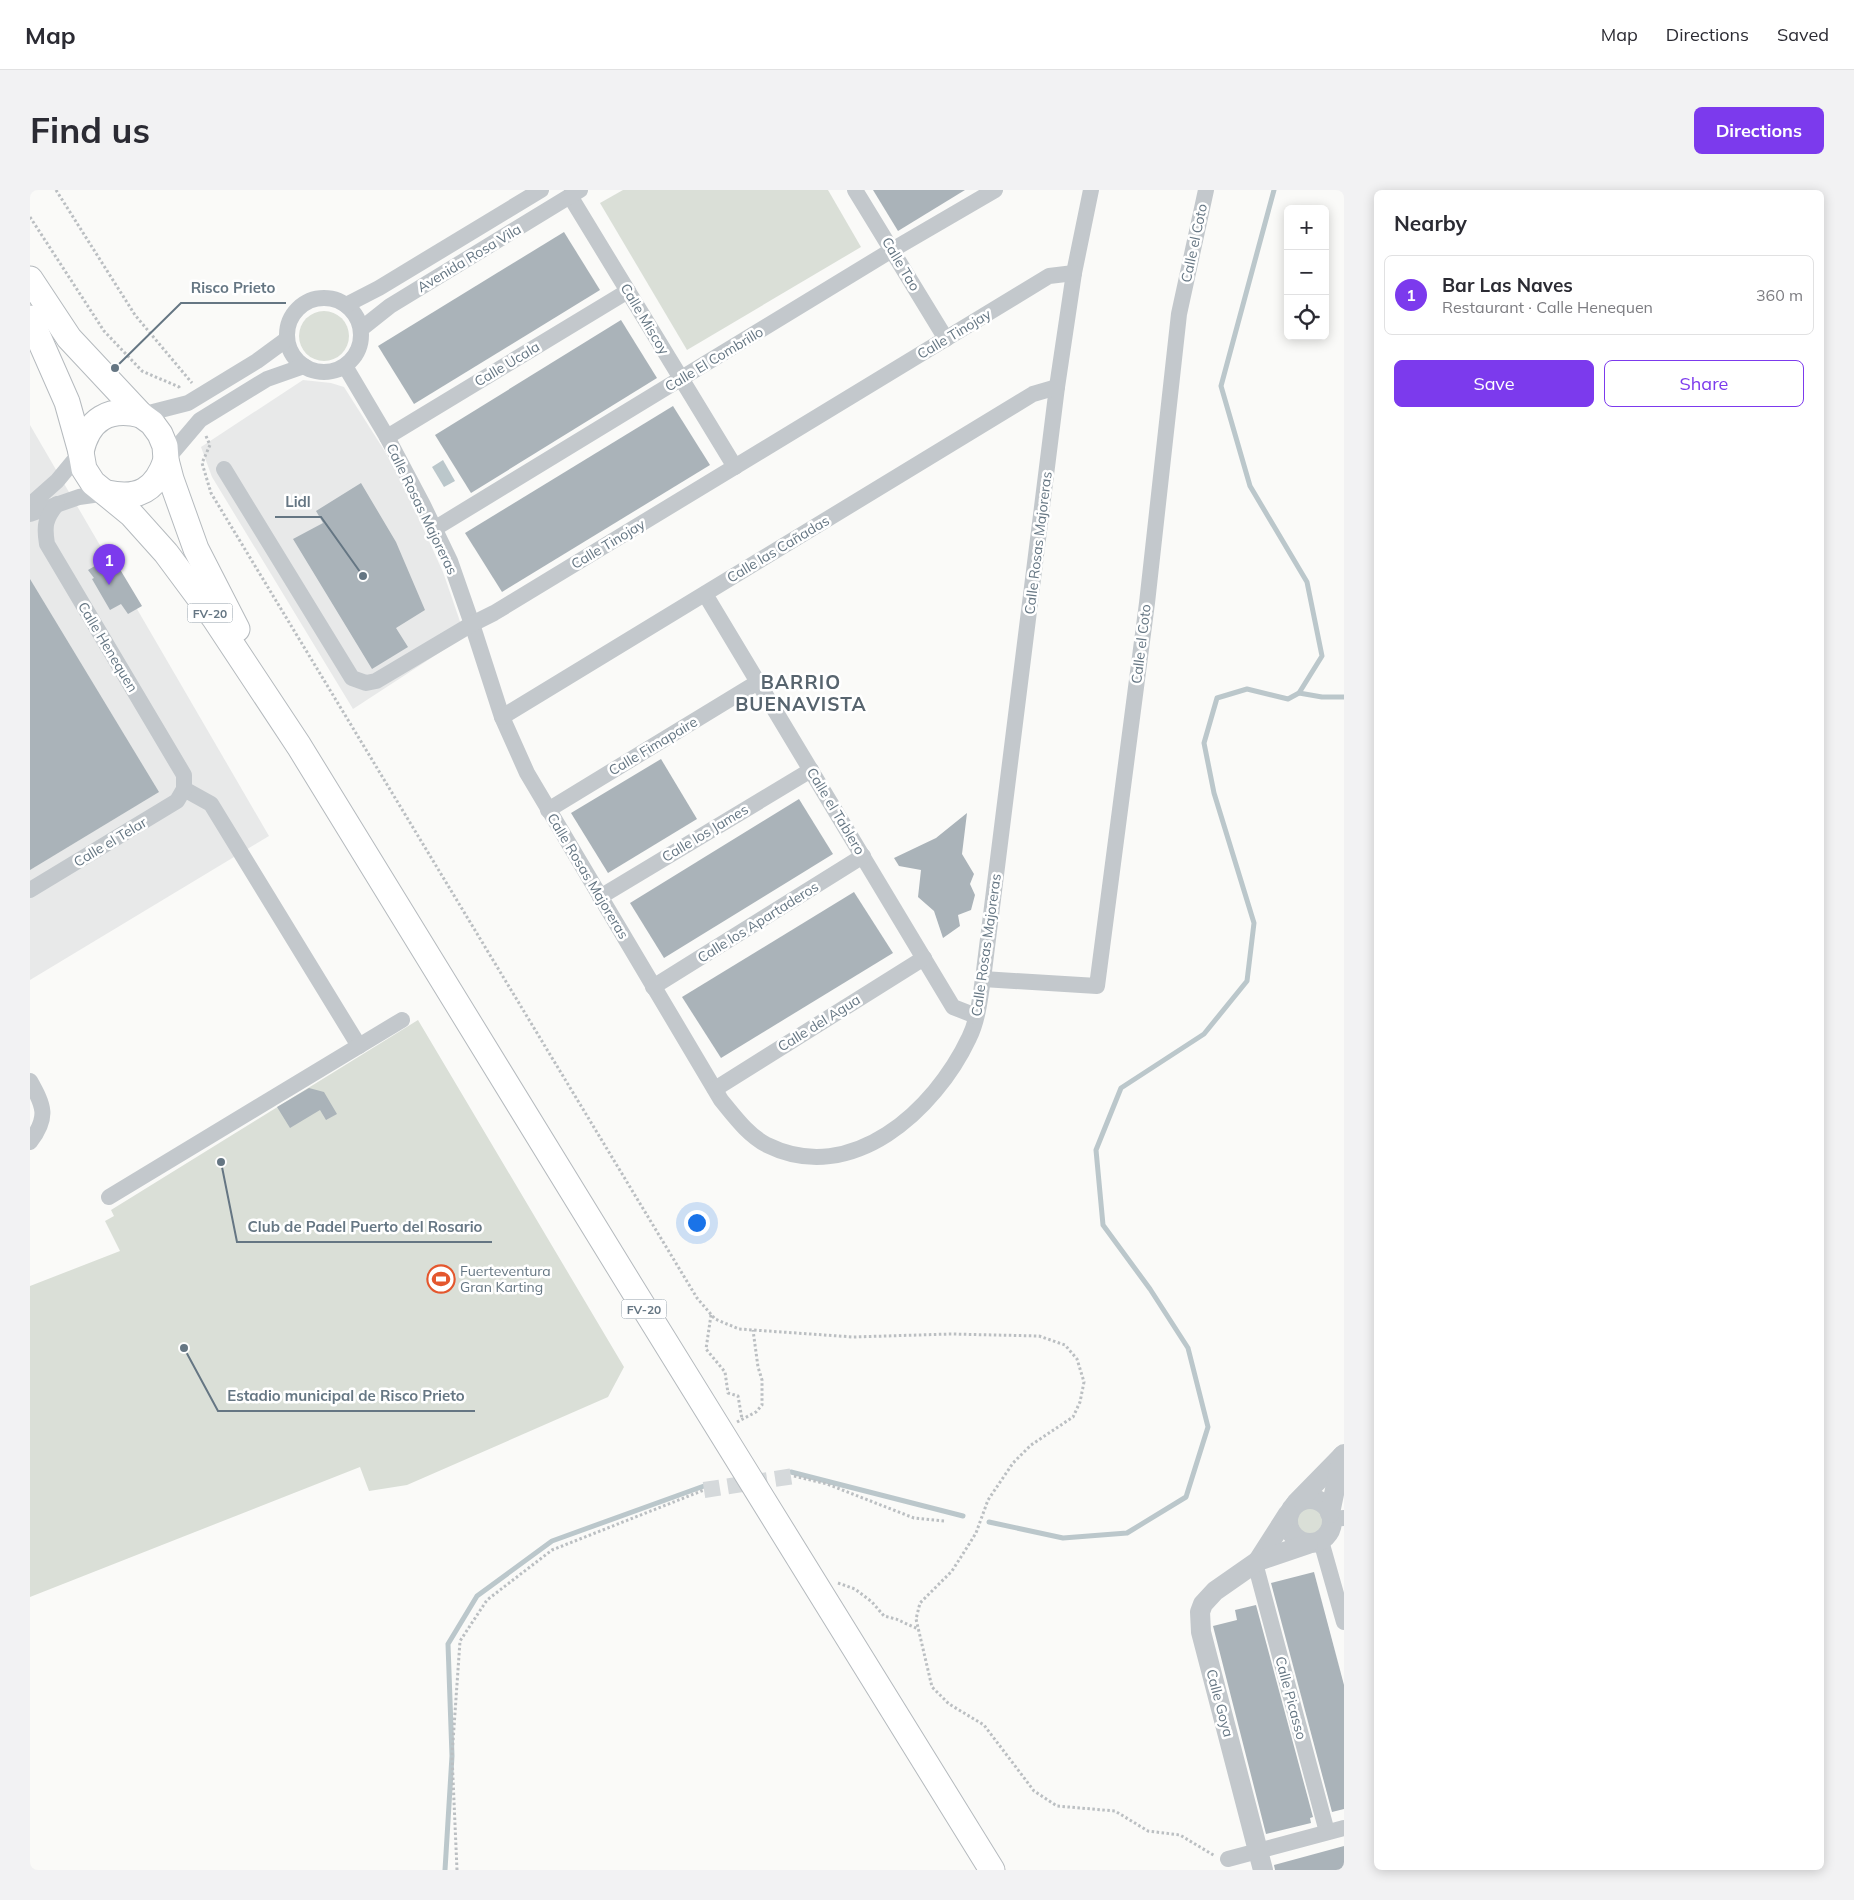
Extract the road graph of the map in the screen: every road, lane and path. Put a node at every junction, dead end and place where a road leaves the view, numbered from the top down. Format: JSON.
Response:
{"nodes":[{"id":1,"x":56,"y":190,"type":"edge"},
{"id":2,"x":541,"y":190,"type":"edge"},
{"id":3,"x":856,"y":190,"type":"edge"},
{"id":4,"x":995,"y":190,"type":"edge"},
{"id":5,"x":1091,"y":190,"type":"edge"},
{"id":6,"x":1206,"y":190,"type":"edge"},
{"id":7,"x":575,"y":193,"type":"edge"},
{"id":8,"x":30,"y":217,"type":"edge"},
{"id":9,"x":892,"y":250,"type":"junction"},
{"id":10,"x":1074,"y":273,"type":"junction"},
{"id":11,"x":30,"y":279,"type":"edge"},
{"id":12,"x":628,"y":291,"type":"junction"},
{"id":13,"x":346,"y":305,"type":"junction"},
{"id":14,"x":30,"y":318,"type":"edge"},
{"id":15,"x":361,"y":329,"type":"junction"},
{"id":16,"x":287,"y":339,"type":"junction"},
{"id":17,"x":946,"y":339,"type":"junction"},
{"id":18,"x":304,"y":366,"type":"junction"},
{"id":19,"x":345,"y":366,"type":"junction"},
{"id":20,"x":681,"y":379,"type":"junction"},
{"id":21,"x":179,"y":387,"type":"dead end"},
{"id":22,"x":1057,"y":388,"type":"junction"},
{"id":23,"x":202,"y":395,"type":"junction"},
{"id":24,"x":141,"y":416,"type":"junction"},
{"id":25,"x":387,"y":437,"type":"junction"},
{"id":26,"x":210,"y":445,"type":"dead end"},
{"id":27,"x":82,"y":452,"type":"junction"},
{"id":28,"x":166,"y":460,"type":"junction"},
{"id":29,"x":735,"y":467,"type":"junction"},
{"id":30,"x":224,"y":469,"type":"dead end"},
{"id":31,"x":48,"y":490,"type":"junction"},
{"id":32,"x":30,"y":492,"type":"edge"},
{"id":33,"x":107,"y":493,"type":"junction"},
{"id":34,"x":57,"y":504,"type":"junction"},
{"id":35,"x":30,"y":505,"type":"edge"},
{"id":36,"x":30,"y":514,"type":"edge"},
{"id":37,"x":434,"y":529,"type":"junction"},
{"id":38,"x":705,"y":594,"type":"junction"},
{"id":39,"x":472,"y":624,"type":"junction"},
{"id":40,"x":758,"y":682,"type":"junction"},
{"id":41,"x":502,"y":717,"type":"junction"},
{"id":42,"x":299,"y":746,"type":"junction"},
{"id":43,"x":811,"y":770,"type":"junction"},
{"id":44,"x":184,"y":789,"type":"junction"},
{"id":45,"x":548,"y":810,"type":"junction"},
{"id":46,"x":863,"y":856,"type":"junction"},
{"id":47,"x":30,"y":890,"type":"edge"},
{"id":48,"x":600,"y":897,"type":"junction"},
{"id":49,"x":924,"y":958,"type":"junction"},
{"id":50,"x":983,"y":979,"type":"junction"},
{"id":51,"x":654,"y":987,"type":"junction"},
{"id":52,"x":976,"y":1016,"type":"junction"},
{"id":53,"x":402,"y":1020,"type":"dead end"},
{"id":54,"x":359,"y":1046,"type":"junction"},
{"id":55,"x":30,"y":1081,"type":"edge"},
{"id":56,"x":714,"y":1089,"type":"junction"},
{"id":57,"x":30,"y":1142,"type":"edge"},
{"id":58,"x":109,"y":1197,"type":"dead end"},
{"id":59,"x":711,"y":1315,"type":"junction"},
{"id":60,"x":753,"y":1330,"type":"junction"},
{"id":61,"x":742,"y":1419,"type":"junction"},
{"id":62,"x":733,"y":1428,"type":"dead end"},
{"id":63,"x":1343,"y":1455,"type":"edge"},
{"id":64,"x":794,"y":1476,"type":"tunnel mouth"},
{"id":65,"x":704,"y":1490,"type":"tunnel mouth"},
{"id":66,"x":1292,"y":1509,"type":"junction"},
{"id":67,"x":1336,"y":1517,"type":"edge"},
{"id":68,"x":945,"y":1521,"type":"dead end"},
{"id":69,"x":1314,"y":1542,"type":"junction"},
{"id":70,"x":1256,"y":1562,"type":"junction"},
{"id":71,"x":833,"y":1578,"type":"dead end"},
{"id":72,"x":1344,"y":1622,"type":"edge"},
{"id":73,"x":918,"y":1629,"type":"junction"},
{"id":74,"x":1344,"y":1828,"type":"edge"},
{"id":75,"x":1327,"y":1832,"type":"junction"},
{"id":76,"x":1228,"y":1859,"type":"joint"},
{"id":77,"x":1261,"y":1861,"type":"edge"},
{"id":78,"x":457,"y":1870,"type":"edge"},
{"id":79,"x":992,"y":1870,"type":"edge"}],
"edges":[{"from":1,"to":23,"type":"path"},
{"from":2,"to":13,"type":"street","name":"Avenida Rosa Vila"},
{"from":3,"to":9,"type":"street","name":"Calle Tao"},
{"from":4,"to":9,"type":"street","name":"Calle El Combrillo"},
{"from":5,"to":10,"type":"street","name":"Calle Rosas Majoreras"},
{"from":6,"to":50,"type":"street","name":"Calle el Coto"},
{"from":7,"to":12,"type":"street","name":"Calle Miscoy"},
{"from":7,"to":15,"type":"street","name":"Avenida Rosa Vila"},
{"from":8,"to":21,"type":"path"},
{"from":9,"to":17,"type":"street","name":"Calle Tao"},
{"from":9,"to":20,"type":"street","name":"Calle El Combrillo"},
{"from":10,"to":17,"type":"street","name":"Calle Tinojay"},
{"from":10,"to":22,"type":"street","name":"Calle Rosas Majoreras"},
{"from":11,"to":24,"type":"main road","number":"FV-20"},
{"from":12,"to":20,"type":"street","name":"Calle Miscoy"},
{"from":12,"to":25,"type":"street","name":"Calle Ucala"},
{"from":13,"to":15,"type":"street"},
{"from":13,"to":16,"type":"street"},
{"from":14,"to":27,"type":"main road","number":"FV-20"},
{"from":15,"to":19,"type":"street"},
{"from":16,"to":18,"type":"street"},
{"from":16,"to":23,"type":"street"},
{"from":17,"to":29,"type":"street","name":"Calle Tinojay"},
{"from":18,"to":19,"type":"street"},
{"from":18,"to":28,"type":"street"},
{"from":19,"to":25,"type":"street","name":"Calle Rosas Majoreras"},
{"from":20,"to":29,"type":"street","name":"Calle Miscoy"},
{"from":20,"to":37,"type":"street","name":"Calle El Combrillo"},
{"from":22,"to":38,"type":"street","name":"Calle las Cañadas"},
{"from":22,"to":50,"type":"street","name":"Calle Rosas Majoreras"},
{"from":23,"to":24,"type":"street"},
{"from":24,"to":27,"type":"main road"},
{"from":24,"to":28,"type":"main road","number":"FV-20"},
{"from":25,"to":37,"type":"street","name":"Calle Rosas Majoreras"},
{"from":26,"to":59,"type":"path"},
{"from":27,"to":31,"type":"street"},
{"from":27,"to":33,"type":"main road","number":"FV-20"},
{"from":28,"to":33,"type":"main road"},
{"from":28,"to":42,"type":"main road","number":"FV-20"},
{"from":29,"to":39,"type":"street","name":"Calle Tinojay"},
{"from":30,"to":39,"type":"street","name":"Calle Tinojay"},
{"from":31,"to":32,"type":"street"},
{"from":31,"to":35,"type":"street"},
{"from":33,"to":34,"type":"street"},
{"from":33,"to":42,"type":"main road","number":"FV-20"},
{"from":34,"to":36,"type":"street"},
{"from":34,"to":44,"type":"street","name":"Calle Henequen"},
{"from":37,"to":39,"type":"street","name":"Calle Rosas Majoreras"},
{"from":38,"to":40,"type":"street","name":"Calle el Tablero"},
{"from":38,"to":41,"type":"street","name":"Calle las Cañadas"},
{"from":39,"to":41,"type":"street","name":"Calle Rosas Majoreras"},
{"from":40,"to":43,"type":"street","name":"Calle el Tablero"},
{"from":40,"to":45,"type":"street","name":"Calle Fimapaire"},
{"from":41,"to":45,"type":"street","name":"Calle Rosas Majoreras"},
{"from":42,"to":79,"type":"main road","number":"FV-20"},
{"from":43,"to":46,"type":"street","name":"Calle el Tablero"},
{"from":43,"to":48,"type":"street","name":"Calle los James"},
{"from":44,"to":47,"type":"street","name":"Calle el Telar"},
{"from":44,"to":54,"type":"street"},
{"from":45,"to":48,"type":"street","name":"Calle Rosas Majoreras"},
{"from":46,"to":49,"type":"street","name":"Calle el Tablero"},
{"from":46,"to":51,"type":"street","name":"Calle los Apartaderos"},
{"from":48,"to":51,"type":"street","name":"Calle Rosas Majoreras"},
{"from":49,"to":52,"type":"street","name":"Calle el Tablero"},
{"from":49,"to":56,"type":"street","name":"Calle del Agua"},
{"from":50,"to":52,"type":"street","name":"Calle Rosas Majoreras"},
{"from":51,"to":56,"type":"street","name":"Calle Rosas Majoreras"},
{"from":52,"to":56,"type":"street","name":"Calle Rosas Majoreras"},
{"from":53,"to":54,"type":"street"},
{"from":54,"to":58,"type":"street"},
{"from":55,"to":57,"type":"street"},
{"from":59,"to":60,"type":"path"},
{"from":59,"to":61,"type":"path"},
{"from":60,"to":61,"type":"path"},
{"from":60,"to":73,"type":"path"},
{"from":61,"to":62,"type":"path"},
{"from":63,"to":66,"type":"street","name":"Calle Goya"},
{"from":63,"to":67,"type":"street"},
{"from":64,"to":68,"type":"path"},
{"from":65,"to":78,"type":"path"},
{"from":66,"to":67,"type":"street"},
{"from":66,"to":69,"type":"street"},
{"from":66,"to":70,"type":"street","name":"Calle Goya"},
{"from":67,"to":69,"type":"street"},
{"from":69,"to":70,"type":"street","name":"Calle Goya"},
{"from":69,"to":72,"type":"street"},
{"from":70,"to":75,"type":"street","name":"Calle Picasso"},
{"from":70,"to":77,"type":"street","name":"Calle Goya"},
{"from":71,"to":73,"type":"path"},
{"from":73,"to":76,"type":"path"},
{"from":74,"to":75,"type":"street"},
{"from":75,"to":77,"type":"street"},
{"from":76,"to":77,"type":"street"}]}
